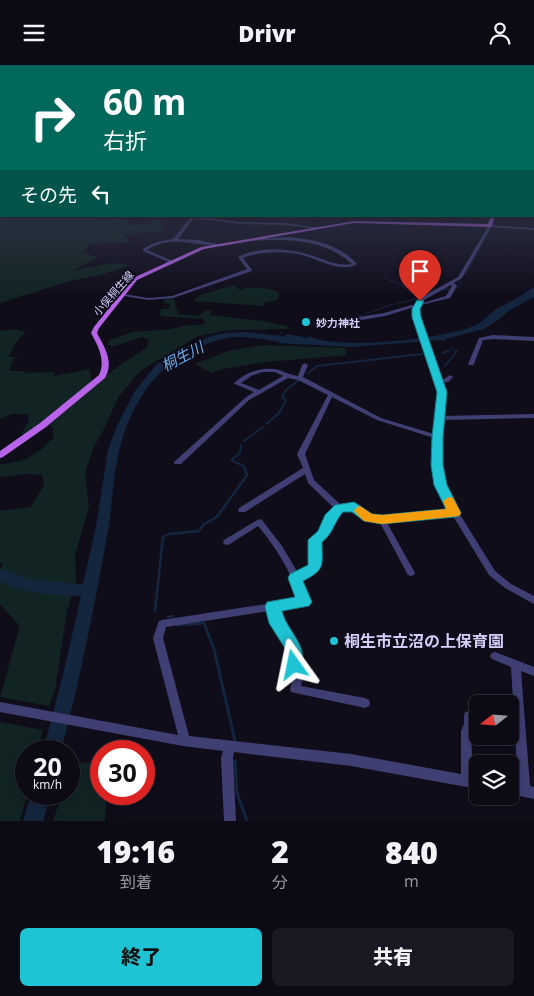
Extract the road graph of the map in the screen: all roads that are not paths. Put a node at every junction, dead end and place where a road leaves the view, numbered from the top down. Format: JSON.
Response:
{"nodes":[{"id":1,"x":186,"y":225,"type":"edge"},
{"id":2,"x":300,"y":225,"type":"edge"},
{"id":3,"x":338,"y":225,"type":"edge"},
{"id":4,"x":473,"y":225,"type":"edge"},
{"id":5,"x":490,"y":226,"type":"junction"},
{"id":6,"x":318,"y":228,"type":"junction"},
{"id":7,"x":534,"y":229,"type":"edge"},
{"id":8,"x":175,"y":240,"type":"junction"},
{"id":9,"x":245,"y":240,"type":"junction"},
{"id":10,"x":216,"y":245,"type":"junction"},
{"id":11,"x":171,"y":262,"type":"junction"},
{"id":12,"x":451,"y":283,"type":"junction"},
{"id":13,"x":124,"y":295,"type":"junction"},
{"id":14,"x":423,"y":304,"type":"dead end"},
{"id":15,"x":414,"y":309,"type":"junction"},
{"id":16,"x":321,"y":325,"type":"dead end"},
{"id":17,"x":534,"y":339,"type":"edge"},
{"id":18,"x":471,"y":364,"type":"dead end"},
{"id":19,"x":305,"y":365,"type":"dead end"},
{"id":20,"x":289,"y":376,"type":"junction"},
{"id":21,"x":450,"y":377,"type":"dead end"},
{"id":22,"x":300,"y":378,"type":"junction"},
{"id":23,"x":439,"y":381,"type":"junction"},
{"id":24,"x":259,"y":392,"type":"junction"},
{"id":25,"x":331,"y":394,"type":"junction"},
{"id":26,"x":534,"y":416,"type":"edge"},
{"id":27,"x":439,"y":418,"type":"junction"},
{"id":28,"x":437,"y":437,"type":"junction"},
{"id":29,"x":0,"y":455,"type":"edge"},
{"id":30,"x":178,"y":462,"type":"dead end"},
{"id":31,"x":307,"y":469,"type":"junction"},
{"id":32,"x":339,"y":508,"type":"junction"},
{"id":33,"x":242,"y":510,"type":"dead end"},
{"id":34,"x":455,"y":513,"type":"junction"},
{"id":35,"x":382,"y":520,"type":"junction"},
{"id":36,"x":227,"y":542,"type":"dead end"},
{"id":37,"x":411,"y":573,"type":"dead end"},
{"id":38,"x":295,"y":578,"type":"junction"},
{"id":39,"x":534,"y":600,"type":"edge"},
{"id":40,"x":273,"y":607,"type":"junction"},
{"id":41,"x":495,"y":656,"type":"dead end"},
{"id":42,"x":516,"y":665,"type":"junction"},
{"id":43,"x":534,"y":672,"type":"edge"},
{"id":44,"x":365,"y":703,"type":"dead end"},
{"id":45,"x":0,"y":707,"type":"edge"},
{"id":46,"x":469,"y":724,"type":"edge"},
{"id":47,"x":183,"y":741,"type":"junction"},
{"id":48,"x":229,"y":747,"type":"junction"},
{"id":49,"x":469,"y":756,"type":"edge"},
{"id":50,"x":469,"y":781,"type":"edge"},
{"id":51,"x":529,"y":792,"type":"edge"},
{"id":52,"x":230,"y":821,"type":"edge"}],
"edges":[{"from":1,"to":8,"type":"street"},
{"from":2,"to":6,"type":"street"},
{"from":3,"to":6,"type":"main road","name":"小俣桐生線"},
{"from":4,"to":5,"type":"main road","name":"小俣桐生線"},
{"from":5,"to":7,"type":"street"},
{"from":5,"to":12,"type":"street"},
{"from":6,"to":9,"type":"main road","name":"小俣桐生線"},
{"from":8,"to":10,"type":"street"},
{"from":8,"to":11,"type":"street"},
{"from":9,"to":10,"type":"main road","name":"小俣桐生線"},
{"from":9,"to":13,"type":"street"},
{"from":10,"to":11,"type":"main road","name":"小俣桐生線"},
{"from":11,"to":13,"type":"main road","name":"小俣桐生線"},
{"from":12,"to":14,"type":"street"},
{"from":12,"to":15,"type":"street"},
{"from":13,"to":29,"type":"main road","name":"小俣桐生線"},
{"from":15,"to":16,"type":"street"},
{"from":15,"to":23,"type":"street"},
{"from":17,"to":18,"type":"street"},
{"from":19,"to":22,"type":"street"},
{"from":20,"to":22,"type":"street"},
{"from":20,"to":24,"type":"street"},
{"from":20,"to":24,"type":"street"},
{"from":21,"to":23,"type":"street"},
{"from":22,"to":25,"type":"street"},
{"from":23,"to":27,"type":"street"},
{"from":24,"to":30,"type":"street"},
{"from":25,"to":28,"type":"street"},
{"from":25,"to":31,"type":"street"},
{"from":26,"to":27,"type":"street"},
{"from":27,"to":28,"type":"street"},
{"from":28,"to":34,"type":"street"},
{"from":31,"to":32,"type":"street"},
{"from":31,"to":33,"type":"street"},
{"from":32,"to":35,"type":"street"},
{"from":32,"to":38,"type":"street"},
{"from":34,"to":35,"type":"street"},
{"from":34,"to":39,"type":"street"},
{"from":35,"to":37,"type":"street"},
{"from":36,"to":38,"type":"street"},
{"from":38,"to":40,"type":"street"},
{"from":40,"to":44,"type":"street"},
{"from":40,"to":47,"type":"street"},
{"from":41,"to":42,"type":"street"},
{"from":42,"to":43,"type":"street"},
{"from":42,"to":51,"type":"street"},
{"from":45,"to":47,"type":"street"},
{"from":46,"to":49,"type":"street"},
{"from":47,"to":48,"type":"street"},
{"from":48,"to":50,"type":"street"},
{"from":48,"to":52,"type":"street"}]}
